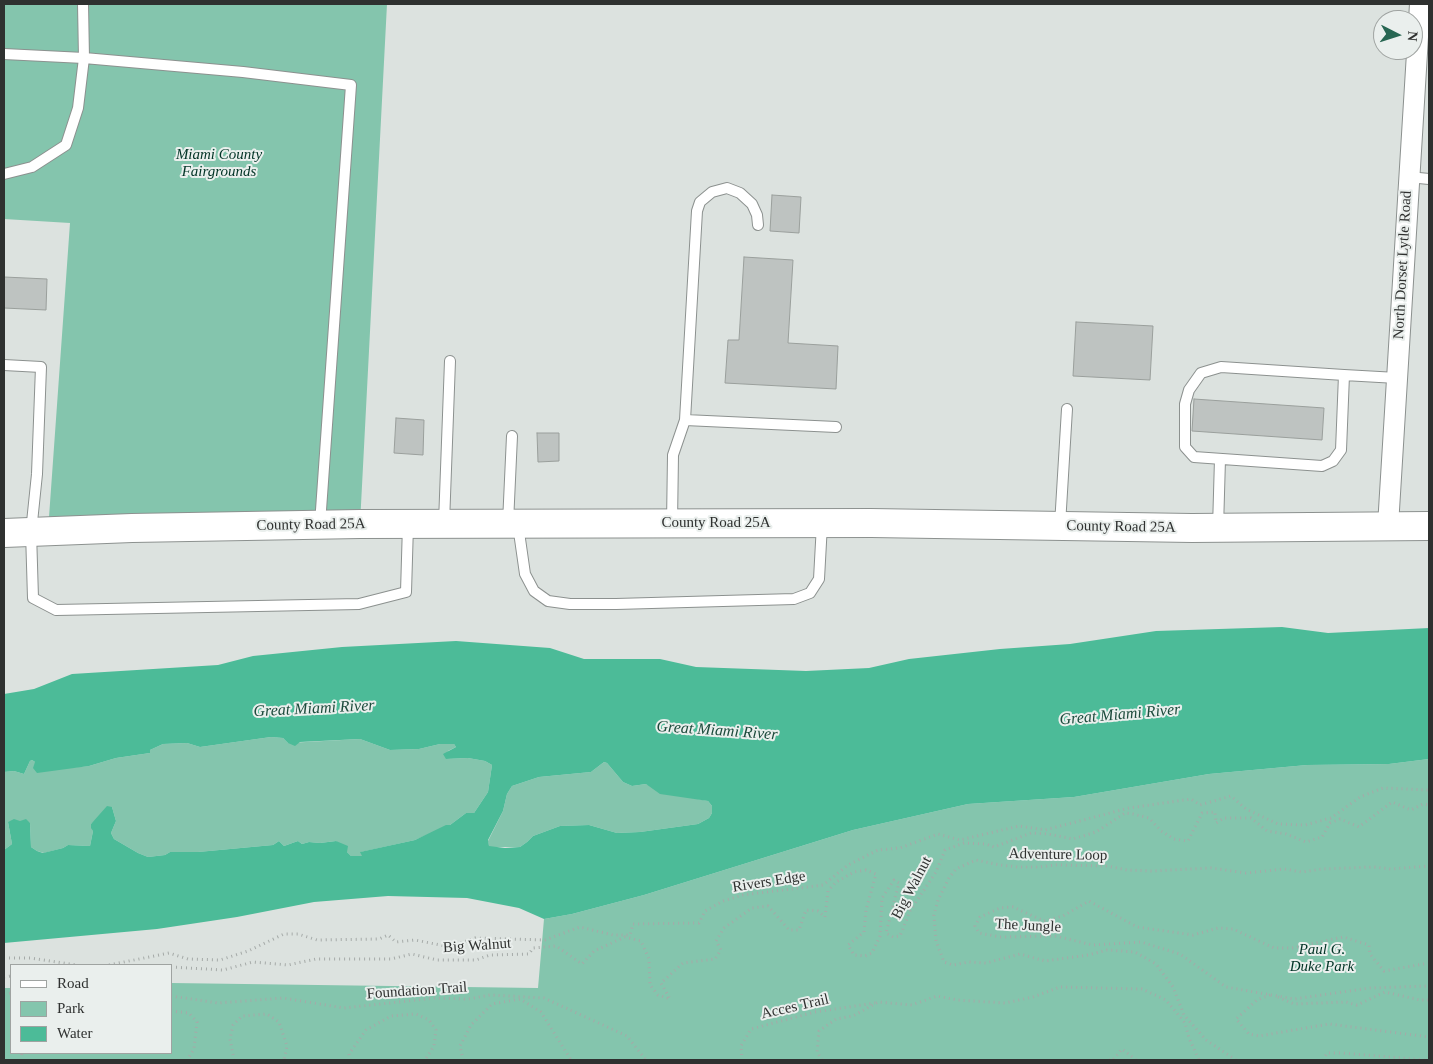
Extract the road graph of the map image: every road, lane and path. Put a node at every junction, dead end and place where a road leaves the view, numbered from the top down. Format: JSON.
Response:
{"nodes":[{"id":1,"x":83,"y":4,"type":"edge"},
{"id":2,"x":1420,"y":4,"type":"edge"},
{"id":3,"x":4,"y":54,"type":"edge"},
{"id":4,"x":84,"y":58,"type":"junction"},
{"id":5,"x":4,"y":174,"type":"edge"},
{"id":6,"x":1409,"y":177,"type":"junction"},
{"id":7,"x":1429,"y":178,"type":"edge"},
{"id":8,"x":758,"y":226,"type":"dead end"},
{"id":9,"x":450,"y":361,"type":"dead end"},
{"id":10,"x":4,"y":364,"type":"edge"},
{"id":11,"x":1344,"y":375,"type":"junction"},
{"id":12,"x":1397,"y":378,"type":"junction"},
{"id":13,"x":1067,"y":409,"type":"dead end"},
{"id":14,"x":685,"y":420,"type":"junction"},
{"id":15,"x":836,"y":427,"type":"dead end"},
{"id":16,"x":512,"y":436,"type":"dead end"},
{"id":17,"x":1220,"y":459,"type":"junction"},
{"id":18,"x":822,"y":523,"type":"junction"},
{"id":19,"x":408,"y":524,"type":"junction"},
{"id":20,"x":444,"y":524,"type":"junction"},
{"id":21,"x":513,"y":524,"type":"junction"},
{"id":22,"x":672,"y":524,"type":"junction"},
{"id":23,"x":320,"y":525,"type":"junction"},
{"id":24,"x":1060,"y":526,"type":"junction"},
{"id":25,"x":1388,"y":526,"type":"junction"},
{"id":26,"x":1429,"y":526,"type":"edge"},
{"id":27,"x":1218,"y":528,"type":"junction"},
{"id":28,"x":31,"y":532,"type":"junction"},
{"id":29,"x":4,"y":533,"type":"edge"},
{"id":30,"x":1429,"y":790,"type":"edge"},
{"id":31,"x":1429,"y":806,"type":"edge"},
{"id":32,"x":1429,"y":866,"type":"edge"},
{"id":33,"x":4,"y":958,"type":"edge"},
{"id":34,"x":1429,"y":963,"type":"edge"},
{"id":35,"x":70,"y":964,"type":"edge"},
{"id":36,"x":114,"y":964,"type":"edge"},
{"id":37,"x":172,"y":967,"type":"edge"},
{"id":38,"x":1429,"y":986,"type":"edge"},
{"id":39,"x":1271,"y":995,"type":"junction"},
{"id":40,"x":172,"y":996,"type":"edge"},
{"id":41,"x":1429,"y":1000,"type":"edge"},
{"id":42,"x":878,"y":1002,"type":"junction"},
{"id":43,"x":172,"y":1011,"type":"edge"},
{"id":44,"x":1429,"y":1037,"type":"edge"},
{"id":45,"x":188,"y":1060,"type":"edge"},
{"id":46,"x":234,"y":1060,"type":"edge"},
{"id":47,"x":284,"y":1060,"type":"edge"},
{"id":48,"x":350,"y":1060,"type":"edge"},
{"id":49,"x":425,"y":1060,"type":"edge"},
{"id":50,"x":464,"y":1060,"type":"edge"},
{"id":51,"x":571,"y":1060,"type":"edge"},
{"id":52,"x":646,"y":1060,"type":"edge"},
{"id":53,"x":742,"y":1060,"type":"edge"},
{"id":54,"x":822,"y":1060,"type":"edge"},
{"id":55,"x":1109,"y":1060,"type":"edge"},
{"id":56,"x":1136,"y":1060,"type":"edge"},
{"id":57,"x":1199,"y":1060,"type":"edge"},
{"id":58,"x":1236,"y":1060,"type":"edge"},
{"id":59,"x":1323,"y":1060,"type":"edge"},
{"id":60,"x":1424,"y":1060,"type":"edge"}],
"edges":[{"from":1,"to":4,"type":"lane"},
{"from":2,"to":6,"type":"street","name":"North Dorset Lytle Road"},
{"from":3,"to":4,"type":"lane"},
{"from":4,"to":5,"type":"lane"},
{"from":4,"to":23,"type":"lane"},
{"from":6,"to":7,"type":"lane"},
{"from":6,"to":12,"type":"street","name":"North Dorset Lytle Road"},
{"from":8,"to":14,"type":"lane"},
{"from":9,"to":20,"type":"lane"},
{"from":10,"to":28,"type":"lane"},
{"from":11,"to":12,"type":"lane"},
{"from":11,"to":17,"type":"lane"},
{"from":11,"to":17,"type":"lane"},
{"from":12,"to":25,"type":"street","name":"North Dorset Lytle Road"},
{"from":13,"to":24,"type":"lane"},
{"from":14,"to":15,"type":"lane"},
{"from":14,"to":22,"type":"lane"},
{"from":16,"to":21,"type":"lane"},
{"from":17,"to":27,"type":"lane"},
{"from":18,"to":21,"type":"lane"},
{"from":18,"to":22,"type":"main road","name":"County Road 25A"},
{"from":18,"to":24,"type":"main road","name":"County Road 25A"},
{"from":19,"to":20,"type":"main road","name":"County Road 25A"},
{"from":19,"to":23,"type":"main road","name":"County Road 25A"},
{"from":19,"to":28,"type":"lane"},
{"from":20,"to":21,"type":"main road","name":"County Road 25A"},
{"from":21,"to":22,"type":"main road","name":"County Road 25A"},
{"from":23,"to":28,"type":"main road","name":"County Road 25A"},
{"from":24,"to":27,"type":"main road","name":"County Road 25A"},
{"from":25,"to":26,"type":"main road","name":"County Road 25A"},
{"from":25,"to":27,"type":"main road","name":"County Road 25A"},
{"from":28,"to":29,"type":"main road","name":"County Road 25A"},
{"from":30,"to":36,"type":"path","name":"Rivers Edge"},
{"from":31,"to":37,"type":"path","name":"Big Walnut"},
{"from":32,"to":58,"type":"path","name":"Adventure Loop"},
{"from":33,"to":35,"type":"path"},
{"from":34,"to":39,"type":"path","name":"The Jungle"},
{"from":38,"to":39,"type":"path","name":"The Jungle"},
{"from":39,"to":41,"type":"path","name":"The Jungle"},
{"from":39,"to":44,"type":"path"},
{"from":40,"to":52,"type":"path","name":"Foundation Trail"},
{"from":42,"to":53,"type":"path","name":"Acces Trail"},
{"from":42,"to":54,"type":"path"},
{"from":42,"to":57,"type":"path","name":"Acces Trail"},
{"from":43,"to":45,"type":"path"},
{"from":46,"to":47,"type":"path"},
{"from":48,"to":49,"type":"path"},
{"from":50,"to":51,"type":"path"},
{"from":55,"to":56,"type":"path"},
{"from":59,"to":60,"type":"path"}]}
